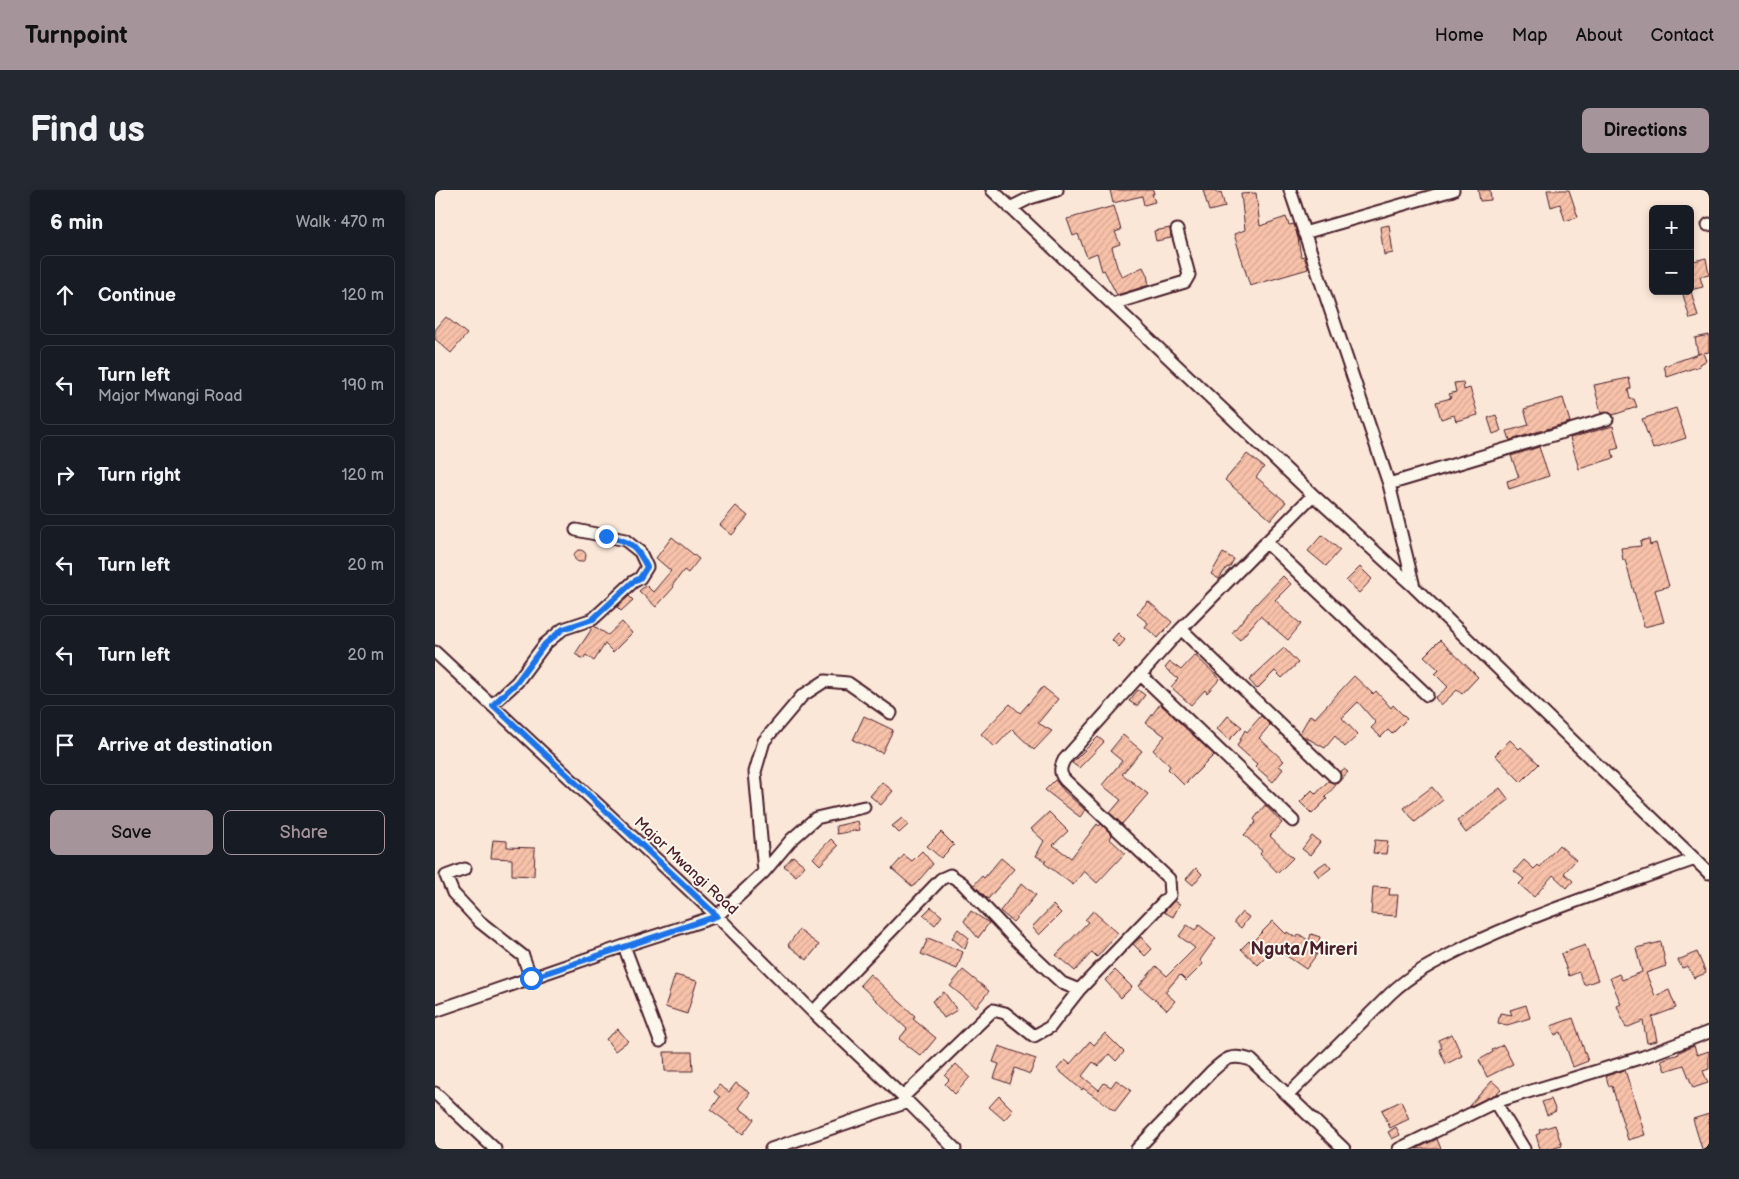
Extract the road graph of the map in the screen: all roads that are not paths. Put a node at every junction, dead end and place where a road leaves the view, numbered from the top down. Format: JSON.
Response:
{"nodes":[{"id":1,"x":992,"y":190,"type":"edge"},
{"id":2,"x":1057,"y":190,"type":"edge"},
{"id":3,"x":1291,"y":190,"type":"edge"},
{"id":4,"x":1453,"y":190,"type":"edge"},
{"id":5,"x":1010,"y":208,"type":"junction"},
{"id":6,"x":1177,"y":230,"type":"dead end"},
{"id":7,"x":1304,"y":233,"type":"junction"},
{"id":8,"x":1112,"y":304,"type":"junction"},
{"id":9,"x":1607,"y":419,"type":"dead end"},
{"id":10,"x":1389,"y":484,"type":"junction"},
{"id":11,"x":1313,"y":495,"type":"junction"},
{"id":12,"x":575,"y":530,"type":"dead end"},
{"id":13,"x":1266,"y":542,"type":"junction"},
{"id":14,"x":1414,"y":587,"type":"junction"},
{"id":15,"x":1181,"y":629,"type":"junction"},
{"id":16,"x":435,"y":652,"type":"edge"},
{"id":17,"x":1140,"y":674,"type":"junction"},
{"id":18,"x":1427,"y":695,"type":"dead end"},
{"id":19,"x":493,"y":705,"type":"junction"},
{"id":20,"x":891,"y":713,"type":"dead end"},
{"id":21,"x":1334,"y":776,"type":"dead end"},
{"id":22,"x":864,"y":808,"type":"dead end"},
{"id":23,"x":1293,"y":821,"type":"dead end"},
{"id":24,"x":1695,"y":859,"type":"junction"},
{"id":25,"x":465,"y":869,"type":"dead end"},
{"id":26,"x":764,"y":872,"type":"junction"},
{"id":27,"x":1709,"y":873,"type":"edge"},
{"id":28,"x":717,"y":916,"type":"junction"},
{"id":29,"x":624,"y":946,"type":"junction"},
{"id":30,"x":531,"y":978,"type":"junction"},
{"id":31,"x":1079,"y":990,"type":"junction"},
{"id":32,"x":435,"y":1011,"type":"edge"},
{"id":33,"x":813,"y":1012,"type":"junction"},
{"id":34,"x":1709,"y":1032,"type":"edge"},
{"id":35,"x":660,"y":1041,"type":"dead end"},
{"id":36,"x":435,"y":1093,"type":"edge"},
{"id":37,"x":1288,"y":1095,"type":"junction"},
{"id":38,"x":905,"y":1099,"type":"junction"},
{"id":39,"x":1495,"y":1102,"type":"junction"},
{"id":40,"x":495,"y":1149,"type":"edge"},
{"id":41,"x":771,"y":1149,"type":"edge"},
{"id":42,"x":955,"y":1149,"type":"edge"},
{"id":43,"x":1137,"y":1149,"type":"edge"},
{"id":44,"x":1344,"y":1149,"type":"edge"},
{"id":45,"x":1399,"y":1149,"type":"edge"},
{"id":46,"x":1524,"y":1149,"type":"edge"}],
"edges":[{"from":1,"to":5,"type":"street"},
{"from":2,"to":5,"type":"street"},
{"from":3,"to":7,"type":"street"},
{"from":4,"to":7,"type":"street"},
{"from":5,"to":8,"type":"street"},
{"from":6,"to":8,"type":"street"},
{"from":7,"to":10,"type":"street"},
{"from":8,"to":11,"type":"street"},
{"from":9,"to":10,"type":"street"},
{"from":10,"to":14,"type":"street"},
{"from":11,"to":13,"type":"street"},
{"from":11,"to":14,"type":"street"},
{"from":12,"to":19,"type":"street"},
{"from":13,"to":15,"type":"street"},
{"from":13,"to":18,"type":"street"},
{"from":14,"to":24,"type":"street"},
{"from":15,"to":17,"type":"street"},
{"from":15,"to":21,"type":"street"},
{"from":16,"to":19,"type":"street","name":"Major Mwangi Road"},
{"from":17,"to":23,"type":"street"},
{"from":17,"to":31,"type":"street"},
{"from":19,"to":28,"type":"street","name":"Major Mwangi Road"},
{"from":20,"to":26,"type":"street"},
{"from":22,"to":26,"type":"street"},
{"from":24,"to":27,"type":"street"},
{"from":24,"to":37,"type":"street"},
{"from":25,"to":30,"type":"street"},
{"from":26,"to":28,"type":"street"},
{"from":28,"to":29,"type":"street"},
{"from":28,"to":33,"type":"street","name":"Major Mwangi Road"},
{"from":29,"to":30,"type":"street"},
{"from":29,"to":35,"type":"street"},
{"from":30,"to":32,"type":"street"},
{"from":31,"to":33,"type":"street"},
{"from":31,"to":38,"type":"street"},
{"from":33,"to":38,"type":"street","name":"Major Mwangi Road"},
{"from":34,"to":39,"type":"street"},
{"from":36,"to":40,"type":"street"},
{"from":37,"to":43,"type":"street"},
{"from":37,"to":44,"type":"street"},
{"from":38,"to":41,"type":"street"},
{"from":38,"to":42,"type":"street","name":"Major Mwangi Road"},
{"from":39,"to":45,"type":"street"},
{"from":39,"to":46,"type":"street"}]}
